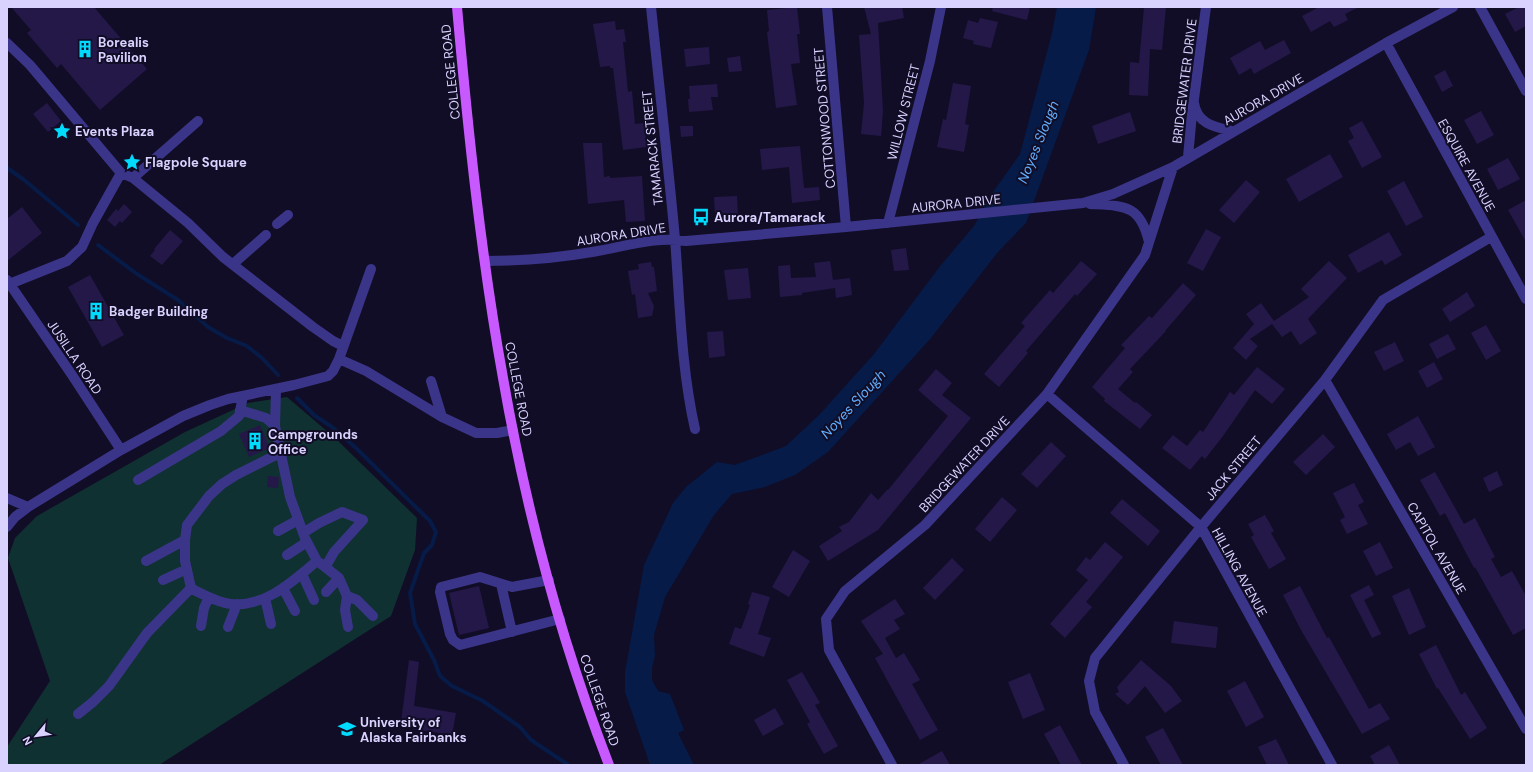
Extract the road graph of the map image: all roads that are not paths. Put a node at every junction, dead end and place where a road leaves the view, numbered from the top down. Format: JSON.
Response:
{"nodes":[{"id":1,"x":457,"y":7,"type":"edge"},
{"id":2,"x":651,"y":7,"type":"edge"},
{"id":3,"x":827,"y":7,"type":"edge"},
{"id":4,"x":941,"y":7,"type":"edge"},
{"id":5,"x":1206,"y":7,"type":"edge"},
{"id":6,"x":1453,"y":7,"type":"edge"},
{"id":7,"x":1480,"y":7,"type":"edge"},
{"id":8,"x":7,"y":43,"type":"edge"},
{"id":9,"x":1386,"y":44,"type":"junction"},
{"id":10,"x":1526,"y":91,"type":"edge"},
{"id":11,"x":1194,"y":102,"type":"junction"},
{"id":12,"x":198,"y":121,"type":"dead end"},
{"id":13,"x":1232,"y":131,"type":"junction"},
{"id":14,"x":1188,"y":157,"type":"junction"},
{"id":15,"x":1173,"y":167,"type":"junction"},
{"id":16,"x":121,"y":173,"type":"junction"},
{"id":17,"x":132,"y":178,"type":"junction"},
{"id":18,"x":1083,"y":203,"type":"junction"},
{"id":19,"x":288,"y":215,"type":"dead end"},
{"id":20,"x":888,"y":223,"type":"junction"},
{"id":21,"x":277,"y":224,"type":"dead end"},
{"id":22,"x":846,"y":228,"type":"junction"},
{"id":23,"x":266,"y":235,"type":"dead end"},
{"id":24,"x":1491,"y":237,"type":"junction"},
{"id":25,"x":675,"y":239,"type":"junction"},
{"id":26,"x":1149,"y":242,"type":"junction"},
{"id":27,"x":485,"y":260,"type":"junction"},
{"id":28,"x":233,"y":264,"type":"junction"},
{"id":29,"x":371,"y":269,"type":"dead end"},
{"id":30,"x":8,"y":283,"type":"edge"},
{"id":31,"x":1526,"y":299,"type":"edge"},
{"id":32,"x":343,"y":346,"type":"junction"},
{"id":33,"x":339,"y":359,"type":"junction"},
{"id":34,"x":1325,"y":380,"type":"junction"},
{"id":35,"x":431,"y":381,"type":"dead end"},
{"id":36,"x":276,"y":389,"type":"junction"},
{"id":37,"x":1047,"y":394,"type":"junction"},
{"id":38,"x":243,"y":396,"type":"junction"},
{"id":39,"x":240,"y":410,"type":"junction"},
{"id":40,"x":442,"y":417,"type":"junction"},
{"id":41,"x":276,"y":426,"type":"junction"},
{"id":42,"x":695,"y":429,"type":"dead end"},
{"id":43,"x":513,"y":430,"type":"junction"},
{"id":44,"x":121,"y":450,"type":"junction"},
{"id":45,"x":280,"y":453,"type":"junction"},
{"id":46,"x":138,"y":480,"type":"dead end"},
{"id":47,"x":7,"y":498,"type":"edge"},
{"id":48,"x":28,"y":507,"type":"junction"},
{"id":49,"x":298,"y":520,"type":"junction"},
{"id":50,"x":7,"y":527,"type":"edge"},
{"id":51,"x":1201,"y":527,"type":"junction"},
{"id":52,"x":278,"y":531,"type":"dead end"},
{"id":53,"x":305,"y":538,"type":"junction"},
{"id":54,"x":184,"y":540,"type":"junction"},
{"id":55,"x":287,"y":555,"type":"dead end"},
{"id":56,"x":146,"y":561,"type":"dead end"},
{"id":57,"x":321,"y":564,"type":"junction"},
{"id":58,"x":187,"y":570,"type":"junction"},
{"id":59,"x":302,"y":574,"type":"junction"},
{"id":60,"x":339,"y":578,"type":"junction"},
{"id":61,"x":163,"y":580,"type":"dead end"},
{"id":62,"x":549,"y":580,"type":"junction"},
{"id":63,"x":501,"y":584,"type":"junction"},
{"id":64,"x":191,"y":588,"type":"junction"},
{"id":65,"x":283,"y":588,"type":"junction"},
{"id":66,"x":326,"y":592,"type":"dead end"},
{"id":67,"x":347,"y":596,"type":"junction"},
{"id":68,"x":209,"y":597,"type":"junction"},
{"id":69,"x":265,"y":598,"type":"junction"},
{"id":70,"x":314,"y":600,"type":"dead end"},
{"id":71,"x":237,"y":604,"type":"junction"},
{"id":72,"x":295,"y":611,"type":"dead end"},
{"id":73,"x":373,"y":616,"type":"dead end"},
{"id":74,"x":560,"y":620,"type":"junction"},
{"id":75,"x":271,"y":624,"type":"dead end"},
{"id":76,"x":201,"y":626,"type":"dead end"},
{"id":77,"x":228,"y":627,"type":"dead end"},
{"id":78,"x":348,"y":627,"type":"dead end"},
{"id":79,"x":512,"y":632,"type":"junction"},
{"id":80,"x":78,"y":714,"type":"dead end"},
{"id":81,"x":1526,"y":729,"type":"edge"},
{"id":82,"x":609,"y":765,"type":"edge"},
{"id":83,"x":892,"y":765,"type":"edge"},
{"id":84,"x":1124,"y":765,"type":"edge"},
{"id":85,"x":1332,"y":765,"type":"edge"}],
"edges":[{"from":1,"to":27,"type":"main road","name":"COLLEGE ROAD"},
{"from":2,"to":25,"type":"street","name":"TAMARACK STREET"},
{"from":3,"to":22,"type":"street","name":"COTTONWOOD STREET"},
{"from":4,"to":20,"type":"street","name":"WILLOW STREET"},
{"from":5,"to":11,"type":"street","name":"BRIDGEWATER DRIVE"},
{"from":6,"to":9,"type":"street","name":"AURORA DRIVE"},
{"from":7,"to":10,"type":"street"},
{"from":8,"to":16,"type":"street"},
{"from":9,"to":13,"type":"street","name":"AURORA DRIVE"},
{"from":9,"to":24,"type":"street","name":"ESQUIRE AVENUE"},
{"from":11,"to":13,"type":"street"},
{"from":11,"to":14,"type":"street","name":"BRIDGEWATER DRIVE"},
{"from":12,"to":17,"type":"street"},
{"from":13,"to":14,"type":"street","name":"AURORA DRIVE"},
{"from":14,"to":15,"type":"street","name":"AURORA DRIVE"},
{"from":15,"to":18,"type":"street","name":"AURORA DRIVE"},
{"from":15,"to":26,"type":"street","name":"BRIDGEWATER DRIVE"},
{"from":16,"to":17,"type":"street"},
{"from":16,"to":30,"type":"street"},
{"from":17,"to":28,"type":"street"},
{"from":18,"to":20,"type":"street","name":"AURORA DRIVE"},
{"from":18,"to":26,"type":"street"},
{"from":19,"to":21,"type":"street"},
{"from":20,"to":22,"type":"street","name":"AURORA DRIVE"},
{"from":22,"to":25,"type":"street","name":"AURORA DRIVE"},
{"from":23,"to":28,"type":"street"},
{"from":24,"to":31,"type":"street","name":"ESQUIRE AVENUE"},
{"from":24,"to":34,"type":"street","name":"JACK STREET"},
{"from":25,"to":27,"type":"street","name":"AURORA DRIVE"},
{"from":25,"to":42,"type":"street","name":"TAMARACK STREET"},
{"from":26,"to":37,"type":"street","name":"BRIDGEWATER DRIVE"},
{"from":27,"to":43,"type":"main road","name":"COLLEGE ROAD"},
{"from":28,"to":32,"type":"street"},
{"from":29,"to":32,"type":"street"},
{"from":30,"to":44,"type":"street","name":"JUSILLA ROAD"},
{"from":32,"to":33,"type":"street"},
{"from":33,"to":36,"type":"street"},
{"from":33,"to":40,"type":"street"},
{"from":34,"to":51,"type":"street","name":"JACK STREET"},
{"from":34,"to":81,"type":"street","name":"CAPITOL AVENUE"},
{"from":35,"to":40,"type":"street"},
{"from":36,"to":38,"type":"street"},
{"from":36,"to":41,"type":"street"},
{"from":37,"to":51,"type":"street","name":"HILLING AVENUE"},
{"from":37,"to":83,"type":"street","name":"BRIDGEWATER DRIVE"},
{"from":38,"to":39,"type":"street"},
{"from":38,"to":44,"type":"street"},
{"from":39,"to":41,"type":"street"},
{"from":39,"to":46,"type":"street"},
{"from":40,"to":43,"type":"street"},
{"from":41,"to":45,"type":"street"},
{"from":43,"to":62,"type":"main road","name":"COLLEGE ROAD"},
{"from":44,"to":48,"type":"street"},
{"from":45,"to":49,"type":"street"},
{"from":45,"to":54,"type":"street"},
{"from":47,"to":48,"type":"street"},
{"from":48,"to":50,"type":"street"},
{"from":49,"to":52,"type":"street"},
{"from":49,"to":53,"type":"street"},
{"from":51,"to":84,"type":"street","name":"JACK STREET"},
{"from":51,"to":85,"type":"street","name":"HILLING AVENUE"},
{"from":53,"to":55,"type":"street"},
{"from":53,"to":57,"type":"street"},
{"from":53,"to":57,"type":"street"},
{"from":54,"to":56,"type":"street"},
{"from":54,"to":58,"type":"street"},
{"from":57,"to":59,"type":"street"},
{"from":57,"to":60,"type":"street"},
{"from":58,"to":61,"type":"street"},
{"from":58,"to":64,"type":"street"},
{"from":59,"to":65,"type":"street"},
{"from":59,"to":70,"type":"street"},
{"from":60,"to":66,"type":"street"},
{"from":60,"to":67,"type":"street"},
{"from":62,"to":63,"type":"street"},
{"from":62,"to":74,"type":"main road","name":"COLLEGE ROAD"},
{"from":63,"to":79,"type":"street"},
{"from":63,"to":79,"type":"street"},
{"from":64,"to":68,"type":"street"},
{"from":64,"to":80,"type":"street"},
{"from":65,"to":69,"type":"street"},
{"from":65,"to":72,"type":"street"},
{"from":67,"to":73,"type":"street"},
{"from":67,"to":78,"type":"street"},
{"from":68,"to":71,"type":"street"},
{"from":68,"to":76,"type":"street"},
{"from":69,"to":71,"type":"street"},
{"from":69,"to":75,"type":"street"},
{"from":71,"to":77,"type":"street"},
{"from":74,"to":79,"type":"street"},
{"from":74,"to":82,"type":"main road","name":"COLLEGE ROAD"}]}
